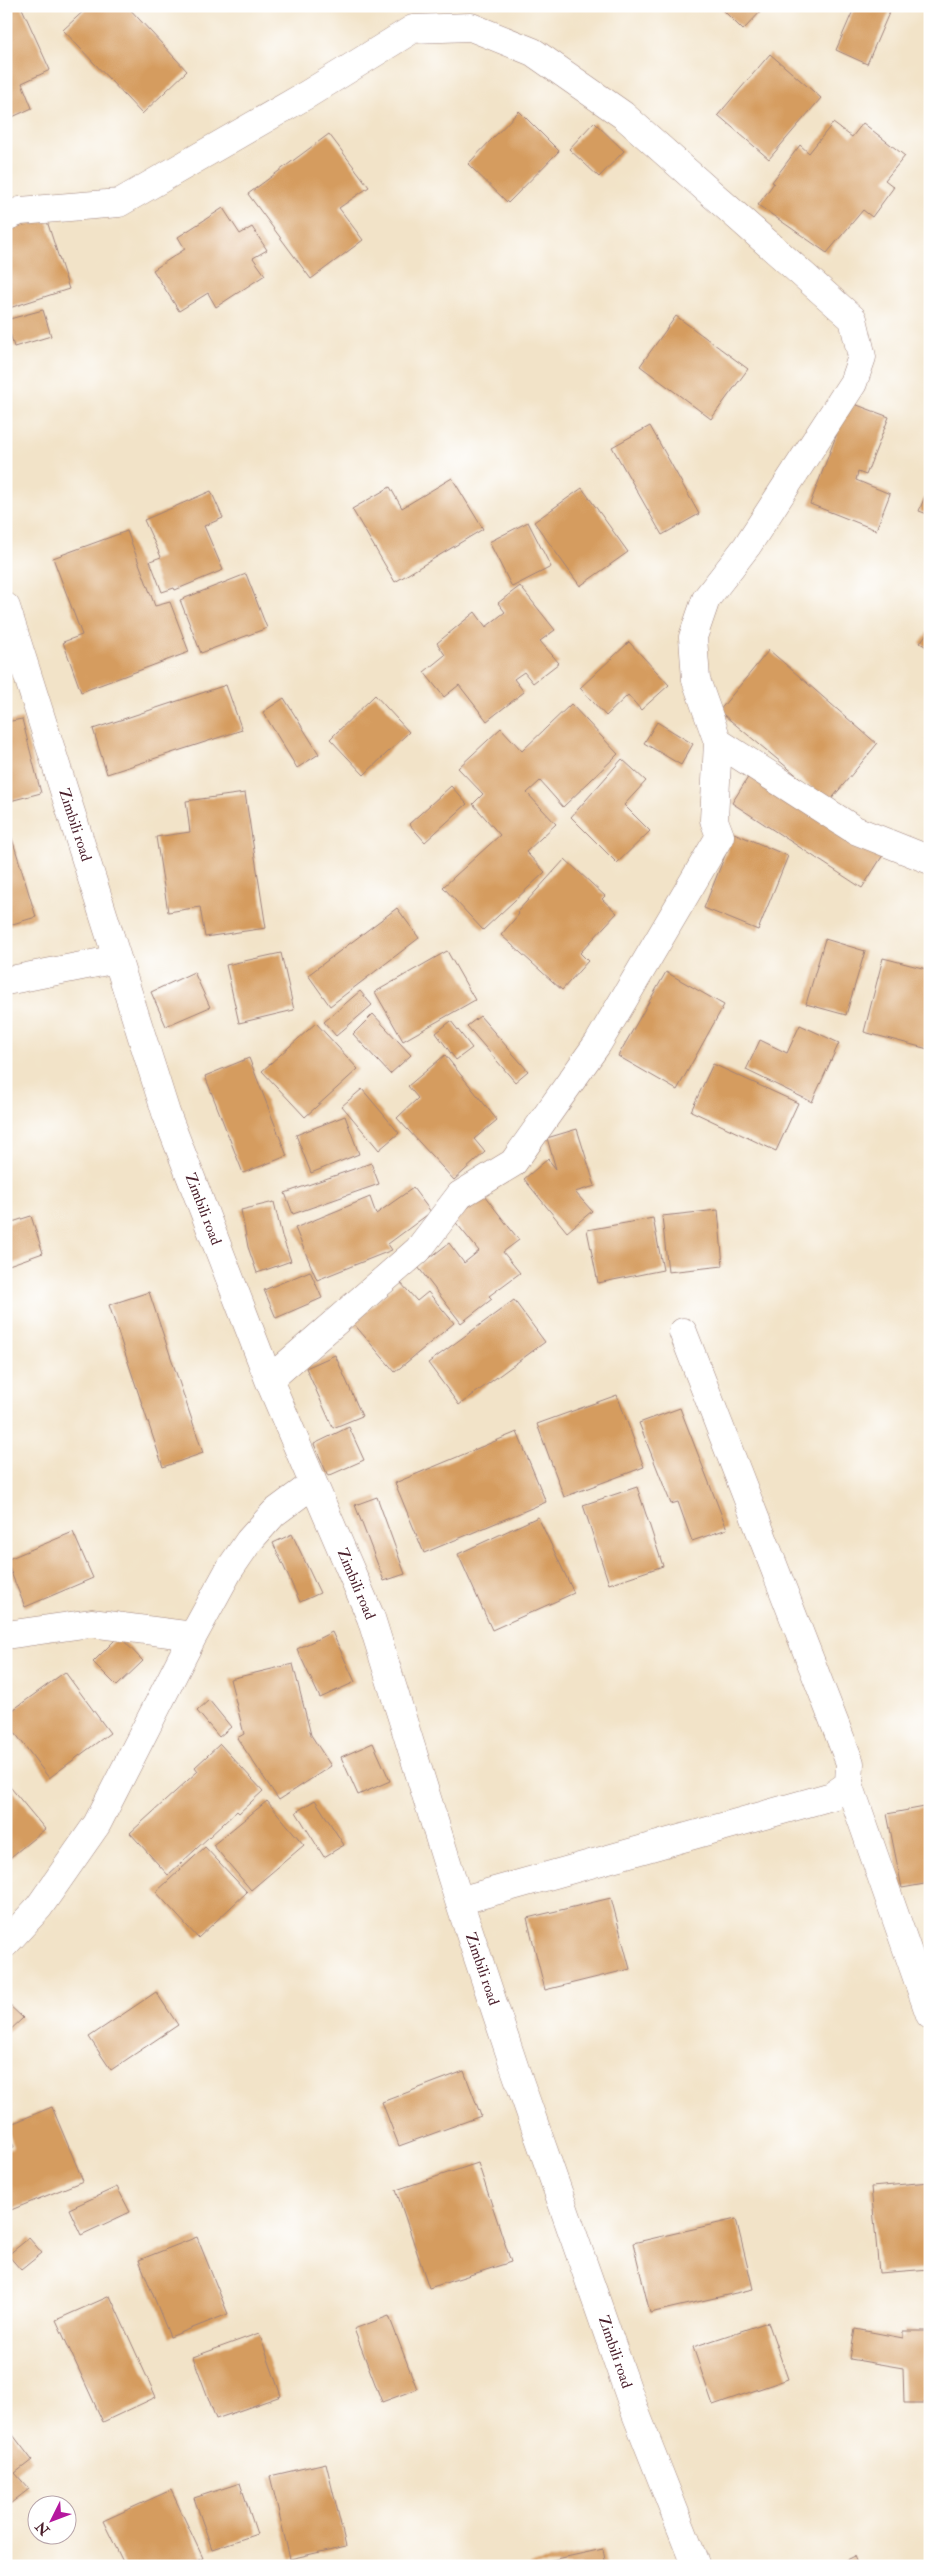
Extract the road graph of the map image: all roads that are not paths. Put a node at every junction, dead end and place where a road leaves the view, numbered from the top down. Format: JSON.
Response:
{"nodes":[{"id":1,"x":6,"y":217,"type":"edge"},
{"id":2,"x":6,"y":607,"type":"edge"},
{"id":3,"x":718,"y":742,"type":"junction"},
{"id":4,"x":930,"y":860,"type":"edge"},
{"id":5,"x":117,"y":959,"type":"junction"},
{"id":6,"x":6,"y":981,"type":"edge"},
{"id":7,"x":683,"y":1332,"type":"dead end"},
{"id":8,"x":269,"y":1380,"type":"junction"},
{"id":9,"x":313,"y":1484,"type":"junction"},
{"id":10,"x":6,"y":1636,"type":"edge"},
{"id":11,"x":193,"y":1636,"type":"junction"},
{"id":12,"x":849,"y":1784,"type":"junction"},
{"id":13,"x":459,"y":1901,"type":"junction"},
{"id":14,"x":6,"y":1943,"type":"edge"},
{"id":15,"x":930,"y":2015,"type":"edge"},
{"id":16,"x":696,"y":2566,"type":"edge"}],
"edges":[{"from":1,"to":3,"type":"street"},
{"from":2,"to":5,"type":"street","name":"Zimbili road"},
{"from":3,"to":4,"type":"street"},
{"from":3,"to":8,"type":"street"},
{"from":5,"to":6,"type":"street"},
{"from":5,"to":8,"type":"street","name":"Zimbili road"},
{"from":7,"to":12,"type":"street"},
{"from":8,"to":9,"type":"street","name":"Zimbili road"},
{"from":9,"to":11,"type":"street"},
{"from":9,"to":13,"type":"street","name":"Zimbili road"},
{"from":10,"to":11,"type":"street"},
{"from":11,"to":14,"type":"street"},
{"from":12,"to":13,"type":"street"},
{"from":12,"to":15,"type":"street"},
{"from":13,"to":16,"type":"street","name":"Zimbili road"}]}
